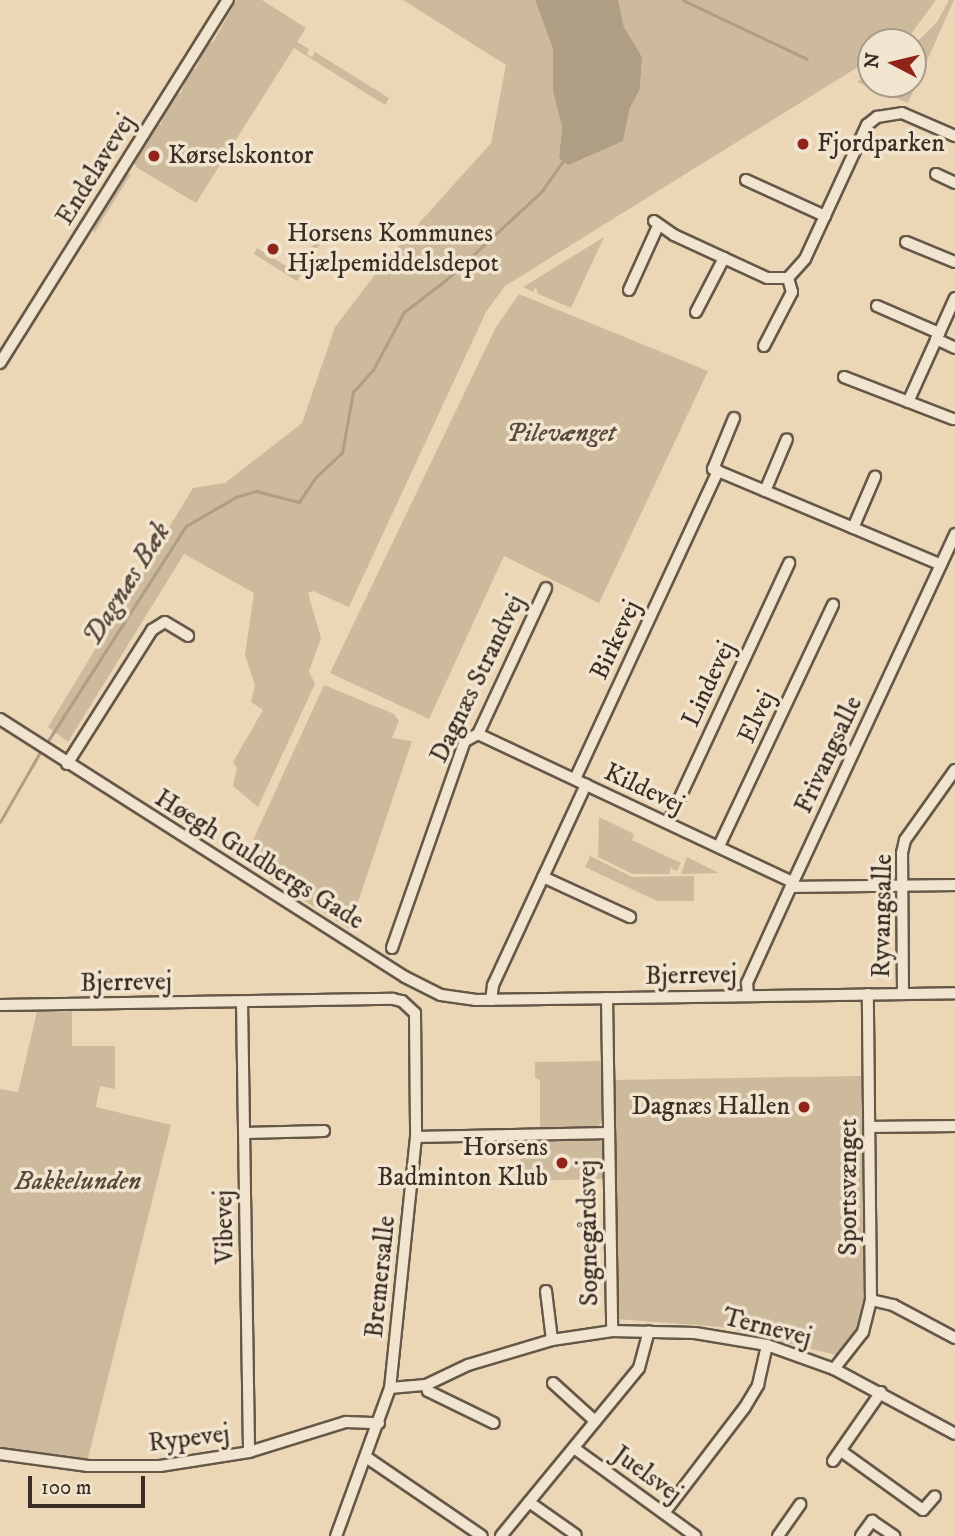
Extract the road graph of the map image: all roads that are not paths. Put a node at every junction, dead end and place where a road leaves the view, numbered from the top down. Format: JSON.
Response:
{"nodes":[{"id":1,"x":228,"y":0,"type":"edge"},
{"id":2,"x":955,"y":136,"type":"edge"},
{"id":3,"x":936,"y":174,"type":"dead end"},
{"id":4,"x":746,"y":180,"type":"dead end"},
{"id":5,"x":955,"y":183,"type":"edge"},
{"id":6,"x":825,"y":216,"type":"junction"},
{"id":7,"x":906,"y":242,"type":"dead end"},
{"id":8,"x":724,"y":258,"type":"junction"},
{"id":9,"x":955,"y":262,"type":"edge"},
{"id":10,"x":788,"y":278,"type":"junction"},
{"id":11,"x":629,"y":290,"type":"dead end"},
{"id":12,"x":955,"y":298,"type":"edge"},
{"id":13,"x":877,"y":306,"type":"dead end"},
{"id":14,"x":696,"y":312,"type":"dead end"},
{"id":15,"x":938,"y":336,"type":"junction"},
{"id":16,"x":764,"y":346,"type":"dead end"},
{"id":17,"x":955,"y":348,"type":"edge"},
{"id":18,"x":0,"y":363,"type":"edge"},
{"id":19,"x":844,"y":377,"type":"dead end"},
{"id":20,"x":908,"y":402,"type":"junction"},
{"id":21,"x":734,"y":418,"type":"dead end"},
{"id":22,"x":953,"y":419,"type":"dead end"},
{"id":23,"x":787,"y":439,"type":"dead end"},
{"id":24,"x":718,"y":471,"type":"junction"},
{"id":25,"x":875,"y":477,"type":"dead end"},
{"id":26,"x":765,"y":491,"type":"junction"},
{"id":27,"x":853,"y":528,"type":"junction"},
{"id":28,"x":955,"y":534,"type":"edge"},
{"id":29,"x":789,"y":563,"type":"dead end"},
{"id":30,"x":941,"y":565,"type":"junction"},
{"id":31,"x":546,"y":588,"type":"dead end"},
{"id":32,"x":833,"y":605,"type":"dead end"},
{"id":33,"x":188,"y":636,"type":"dead end"},
{"id":34,"x":0,"y":719,"type":"edge"},
{"id":35,"x":478,"y":734,"type":"junction"},
{"id":36,"x":68,"y":764,"type":"junction"},
{"id":37,"x":955,"y":770,"type":"edge"},
{"id":38,"x":575,"y":779,"type":"junction"},
{"id":39,"x":586,"y":785,"type":"junction"},
{"id":40,"x":668,"y":823,"type":"junction"},
{"id":41,"x":719,"y":846,"type":"junction"},
{"id":42,"x":543,"y":877,"type":"junction"},
{"id":43,"x":792,"y":884,"type":"junction"},
{"id":44,"x":955,"y":885,"type":"edge"},
{"id":45,"x":902,"y":886,"type":"junction"},
{"id":46,"x":630,"y":917,"type":"dead end"},
{"id":47,"x":392,"y":948,"type":"dead end"},
{"id":48,"x":429,"y":990,"type":"joint"},
{"id":49,"x":955,"y":993,"type":"edge"},
{"id":50,"x":868,"y":994,"type":"junction"},
{"id":51,"x":903,"y":994,"type":"junction"},
{"id":52,"x":748,"y":996,"type":"junction"},
{"id":53,"x":607,"y":998,"type":"junction"},
{"id":54,"x":491,"y":1000,"type":"junction"},
{"id":55,"x":242,"y":1002,"type":"junction"},
{"id":56,"x":0,"y":1005,"type":"edge"},
{"id":57,"x":415,"y":1013,"type":"joint"},
{"id":58,"x":955,"y":1126,"type":"edge"},
{"id":59,"x":870,"y":1128,"type":"junction"},
{"id":60,"x":324,"y":1131,"type":"dead end"},
{"id":61,"x":245,"y":1133,"type":"junction"},
{"id":62,"x":609,"y":1133,"type":"junction"},
{"id":63,"x":416,"y":1137,"type":"junction"},
{"id":64,"x":546,"y":1291,"type":"dead end"},
{"id":65,"x":871,"y":1300,"type":"junction"},
{"id":66,"x":612,"y":1331,"type":"junction"},
{"id":67,"x":649,"y":1331,"type":"junction"},
{"id":68,"x":955,"y":1338,"type":"edge"},
{"id":69,"x":552,"y":1340,"type":"junction"},
{"id":70,"x":768,"y":1345,"type":"junction"},
{"id":71,"x":834,"y":1369,"type":"junction"},
{"id":72,"x":553,"y":1382,"type":"dead end"},
{"id":73,"x":426,"y":1385,"type":"junction"},
{"id":74,"x":390,"y":1388,"type":"junction"},
{"id":75,"x":881,"y":1392,"type":"junction"},
{"id":76,"x":595,"y":1421,"type":"junction"},
{"id":77,"x":379,"y":1423,"type":"junction"},
{"id":78,"x":494,"y":1423,"type":"dead end"},
{"id":79,"x":955,"y":1434,"type":"edge"},
{"id":80,"x":574,"y":1448,"type":"junction"},
{"id":81,"x":841,"y":1451,"type":"junction"},
{"id":82,"x":249,"y":1452,"type":"junction"},
{"id":83,"x":0,"y":1454,"type":"edge"},
{"id":84,"x":366,"y":1457,"type":"junction"},
{"id":85,"x":834,"y":1461,"type":"dead end"},
{"id":86,"x":935,"y":1496,"type":"dead end"},
{"id":87,"x":529,"y":1502,"type":"junction"},
{"id":88,"x":800,"y":1504,"type":"dead end"},
{"id":89,"x":664,"y":1513,"type":"junction"},
{"id":90,"x":576,"y":1535,"type":"edge"},
{"id":91,"x":336,"y":1536,"type":"edge"},
{"id":92,"x":482,"y":1536,"type":"edge"},
{"id":93,"x":501,"y":1536,"type":"edge"},
{"id":94,"x":695,"y":1536,"type":"edge"},
{"id":95,"x":778,"y":1536,"type":"edge"},
{"id":96,"x":861,"y":1536,"type":"edge"},
{"id":97,"x":894,"y":1536,"type":"edge"}],
"edges":[{"from":1,"to":18,"type":"street","name":"Endelavevej"},
{"from":2,"to":6,"type":"street"},
{"from":3,"to":5,"type":"street"},
{"from":4,"to":6,"type":"street"},
{"from":6,"to":10,"type":"street"},
{"from":7,"to":9,"type":"street"},
{"from":8,"to":10,"type":"street"},
{"from":8,"to":11,"type":"street"},
{"from":8,"to":14,"type":"street"},
{"from":10,"to":16,"type":"street"},
{"from":12,"to":15,"type":"street"},
{"from":13,"to":15,"type":"street"},
{"from":15,"to":17,"type":"street"},
{"from":15,"to":20,"type":"street"},
{"from":19,"to":20,"type":"street"},
{"from":20,"to":22,"type":"street"},
{"from":21,"to":24,"type":"street","name":"Birkevej"},
{"from":23,"to":26,"type":"street"},
{"from":24,"to":26,"type":"street"},
{"from":24,"to":38,"type":"street","name":"Birkevej"},
{"from":25,"to":27,"type":"street"},
{"from":26,"to":27,"type":"street"},
{"from":27,"to":30,"type":"street"},
{"from":28,"to":30,"type":"street","name":"Frivangsalle"},
{"from":29,"to":40,"type":"street","name":"Lindevej"},
{"from":30,"to":43,"type":"street","name":"Frivangsalle"},
{"from":31,"to":35,"type":"street","name":"Dagnæs Strandvej"},
{"from":32,"to":41,"type":"street","name":"Elvej"},
{"from":33,"to":36,"type":"street"},
{"from":34,"to":36,"type":"street","name":"Høegh Guldbergs Gade"},
{"from":35,"to":38,"type":"street","name":"Kildevej"},
{"from":35,"to":47,"type":"street","name":"Dagnæs Strandvej"},
{"from":36,"to":48,"type":"street","name":"Høegh Guldbergs Gade"},
{"from":37,"to":45,"type":"street","name":"Ryvangsalle"},
{"from":38,"to":39,"type":"street","name":"Kildevej"},
{"from":39,"to":40,"type":"street","name":"Kildevej"},
{"from":39,"to":42,"type":"street"},
{"from":40,"to":41,"type":"street","name":"Kildevej"},
{"from":41,"to":43,"type":"street","name":"Kildevej"},
{"from":42,"to":46,"type":"street"},
{"from":42,"to":54,"type":"street"},
{"from":43,"to":45,"type":"street"},
{"from":43,"to":52,"type":"street","name":"Frivangsalle"},
{"from":44,"to":45,"type":"street"},
{"from":45,"to":51,"type":"street","name":"Ryvangsalle"},
{"from":48,"to":54,"type":"street","name":"Bjerrevej"},
{"from":49,"to":51,"type":"street","name":"Bjerrevej"},
{"from":50,"to":51,"type":"street","name":"Bjerrevej"},
{"from":50,"to":52,"type":"street","name":"Bjerrevej"},
{"from":50,"to":59,"type":"street","name":"Sportsvænget"},
{"from":52,"to":53,"type":"street","name":"Bjerrevej"},
{"from":53,"to":54,"type":"street","name":"Bjerrevej"},
{"from":53,"to":62,"type":"street","name":"Sognegårdsvej"},
{"from":55,"to":56,"type":"street","name":"Bjerrevej"},
{"from":55,"to":57,"type":"street","name":"Bjerrevej"},
{"from":55,"to":61,"type":"street","name":"Vibevej"},
{"from":57,"to":63,"type":"street","name":"Bremersalle"},
{"from":58,"to":59,"type":"street"},
{"from":59,"to":65,"type":"street","name":"Sportsvænget"},
{"from":60,"to":61,"type":"street"},
{"from":61,"to":82,"type":"street","name":"Vibevej"},
{"from":62,"to":63,"type":"street","name":"Sognegårdsvej"},
{"from":62,"to":66,"type":"street","name":"Sognegårdsvej"},
{"from":63,"to":74,"type":"street","name":"Bremersalle"},
{"from":64,"to":69,"type":"street"},
{"from":65,"to":68,"type":"street"},
{"from":65,"to":71,"type":"street","name":"Sportsvænget"},
{"from":66,"to":67,"type":"street","name":"Ternevej"},
{"from":66,"to":69,"type":"street","name":"Ternevej"},
{"from":67,"to":70,"type":"street","name":"Ternevej"},
{"from":67,"to":76,"type":"street"},
{"from":69,"to":73,"type":"street","name":"Ternevej"},
{"from":70,"to":71,"type":"street","name":"Ternevej"},
{"from":70,"to":89,"type":"street"},
{"from":71,"to":75,"type":"street","name":"Ternevej"},
{"from":72,"to":76,"type":"street"},
{"from":73,"to":74,"type":"street","name":"Ternevej"},
{"from":73,"to":78,"type":"street"},
{"from":74,"to":77,"type":"street","name":"Bremersalle"},
{"from":75,"to":79,"type":"street","name":"Ternevej"},
{"from":75,"to":81,"type":"street"},
{"from":76,"to":80,"type":"street"},
{"from":77,"to":82,"type":"street","name":"Rypevej"},
{"from":77,"to":84,"type":"street","name":"Bremersalle"},
{"from":80,"to":87,"type":"street"},
{"from":80,"to":89,"type":"street","name":"Juelsvej"},
{"from":81,"to":85,"type":"street"},
{"from":81,"to":86,"type":"street"},
{"from":82,"to":83,"type":"street","name":"Rypevej"},
{"from":84,"to":91,"type":"street","name":"Bremersalle"},
{"from":84,"to":92,"type":"street"},
{"from":87,"to":90,"type":"street"},
{"from":87,"to":93,"type":"street"},
{"from":88,"to":95,"type":"street"},
{"from":89,"to":94,"type":"street","name":"Juelsvej"},
{"from":96,"to":97,"type":"street"}]}
